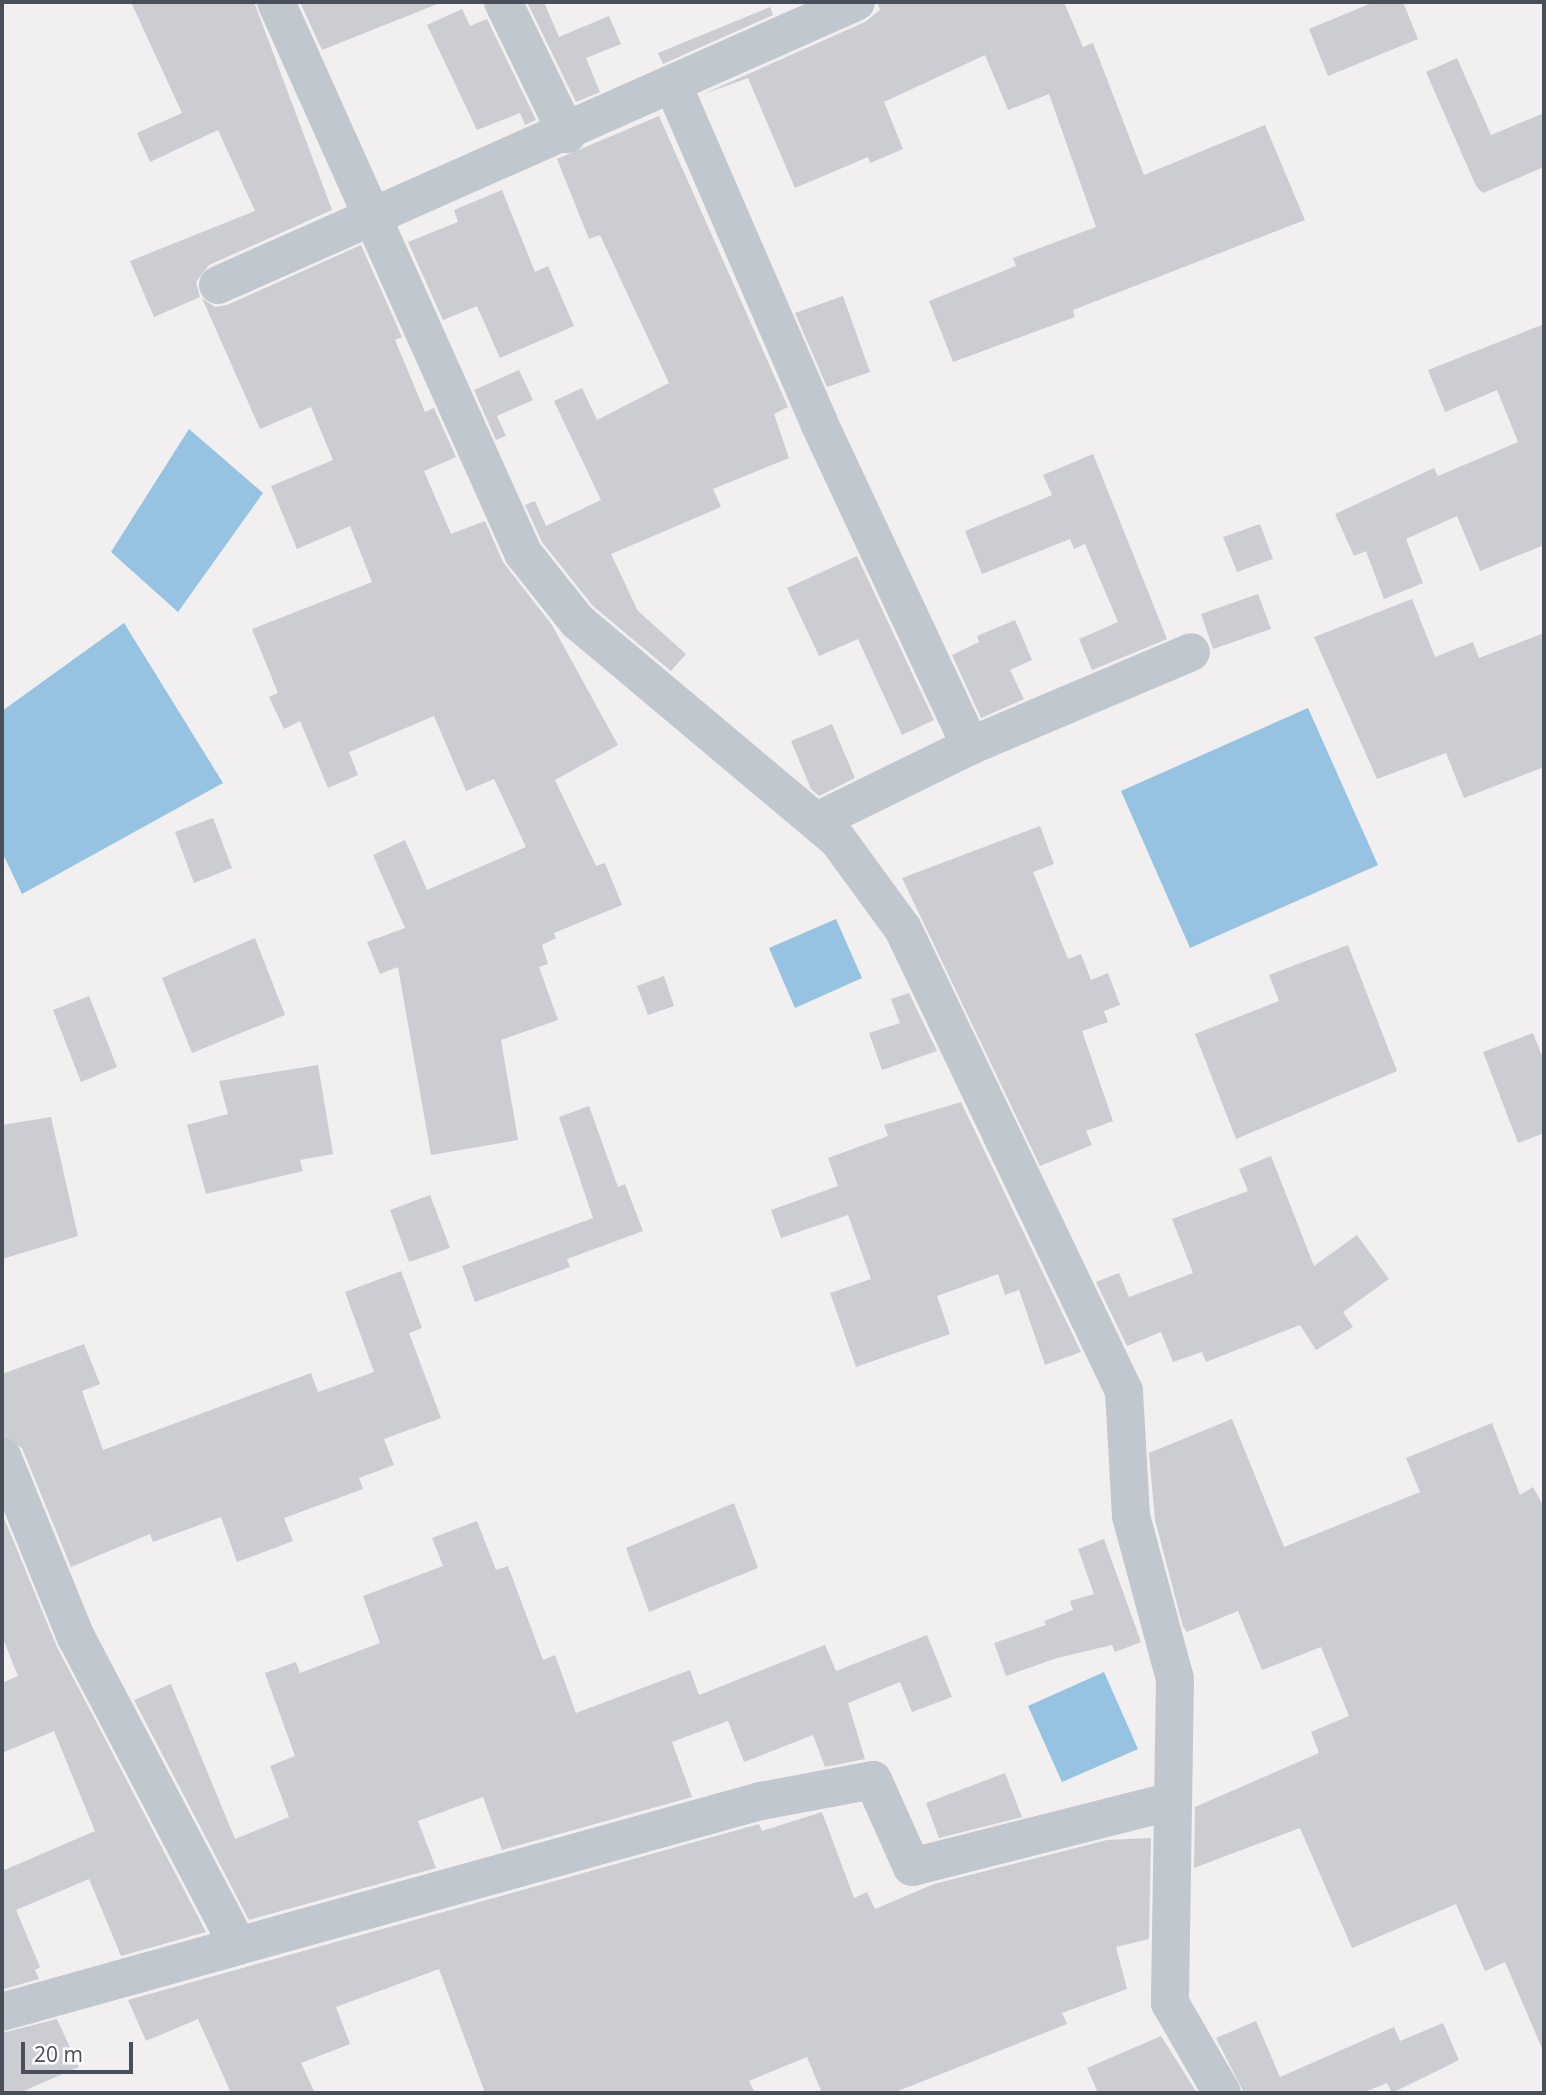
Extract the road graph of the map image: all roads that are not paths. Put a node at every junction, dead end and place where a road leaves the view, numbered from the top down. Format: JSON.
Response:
{"nodes":[{"id":1,"x":276,"y":2,"type":"edge"},
{"id":2,"x":503,"y":2,"type":"edge"},
{"id":3,"x":856,"y":2,"type":"edge"},
{"id":4,"x":673,"y":85,"type":"junction"},
{"id":5,"x":567,"y":134,"type":"junction"},
{"id":6,"x":370,"y":218,"type":"junction"},
{"id":7,"x":218,"y":285,"type":"dead end"},
{"id":8,"x":1191,"y":652,"type":"dead end"},
{"id":9,"x":970,"y":746,"type":"junction"},
{"id":10,"x":817,"y":821,"type":"junction"},
{"id":11,"x":2,"y":1456,"type":"edge"},
{"id":12,"x":1172,"y":1801,"type":"junction"},
{"id":13,"x":238,"y":1946,"type":"junction"},
{"id":14,"x":2,"y":2012,"type":"edge"},
{"id":15,"x":1222,"y":2093,"type":"edge"}],
"edges":[{"from":1,"to":6,"type":"street"},
{"from":2,"to":5,"type":"street"},
{"from":3,"to":4,"type":"street"},
{"from":4,"to":5,"type":"street"},
{"from":4,"to":9,"type":"street"},
{"from":5,"to":6,"type":"street"},
{"from":6,"to":7,"type":"street"},
{"from":6,"to":10,"type":"street"},
{"from":8,"to":9,"type":"street"},
{"from":9,"to":10,"type":"street"},
{"from":10,"to":12,"type":"street"},
{"from":11,"to":13,"type":"street"},
{"from":12,"to":13,"type":"street"},
{"from":12,"to":15,"type":"street"},
{"from":13,"to":14,"type":"street"}]}
